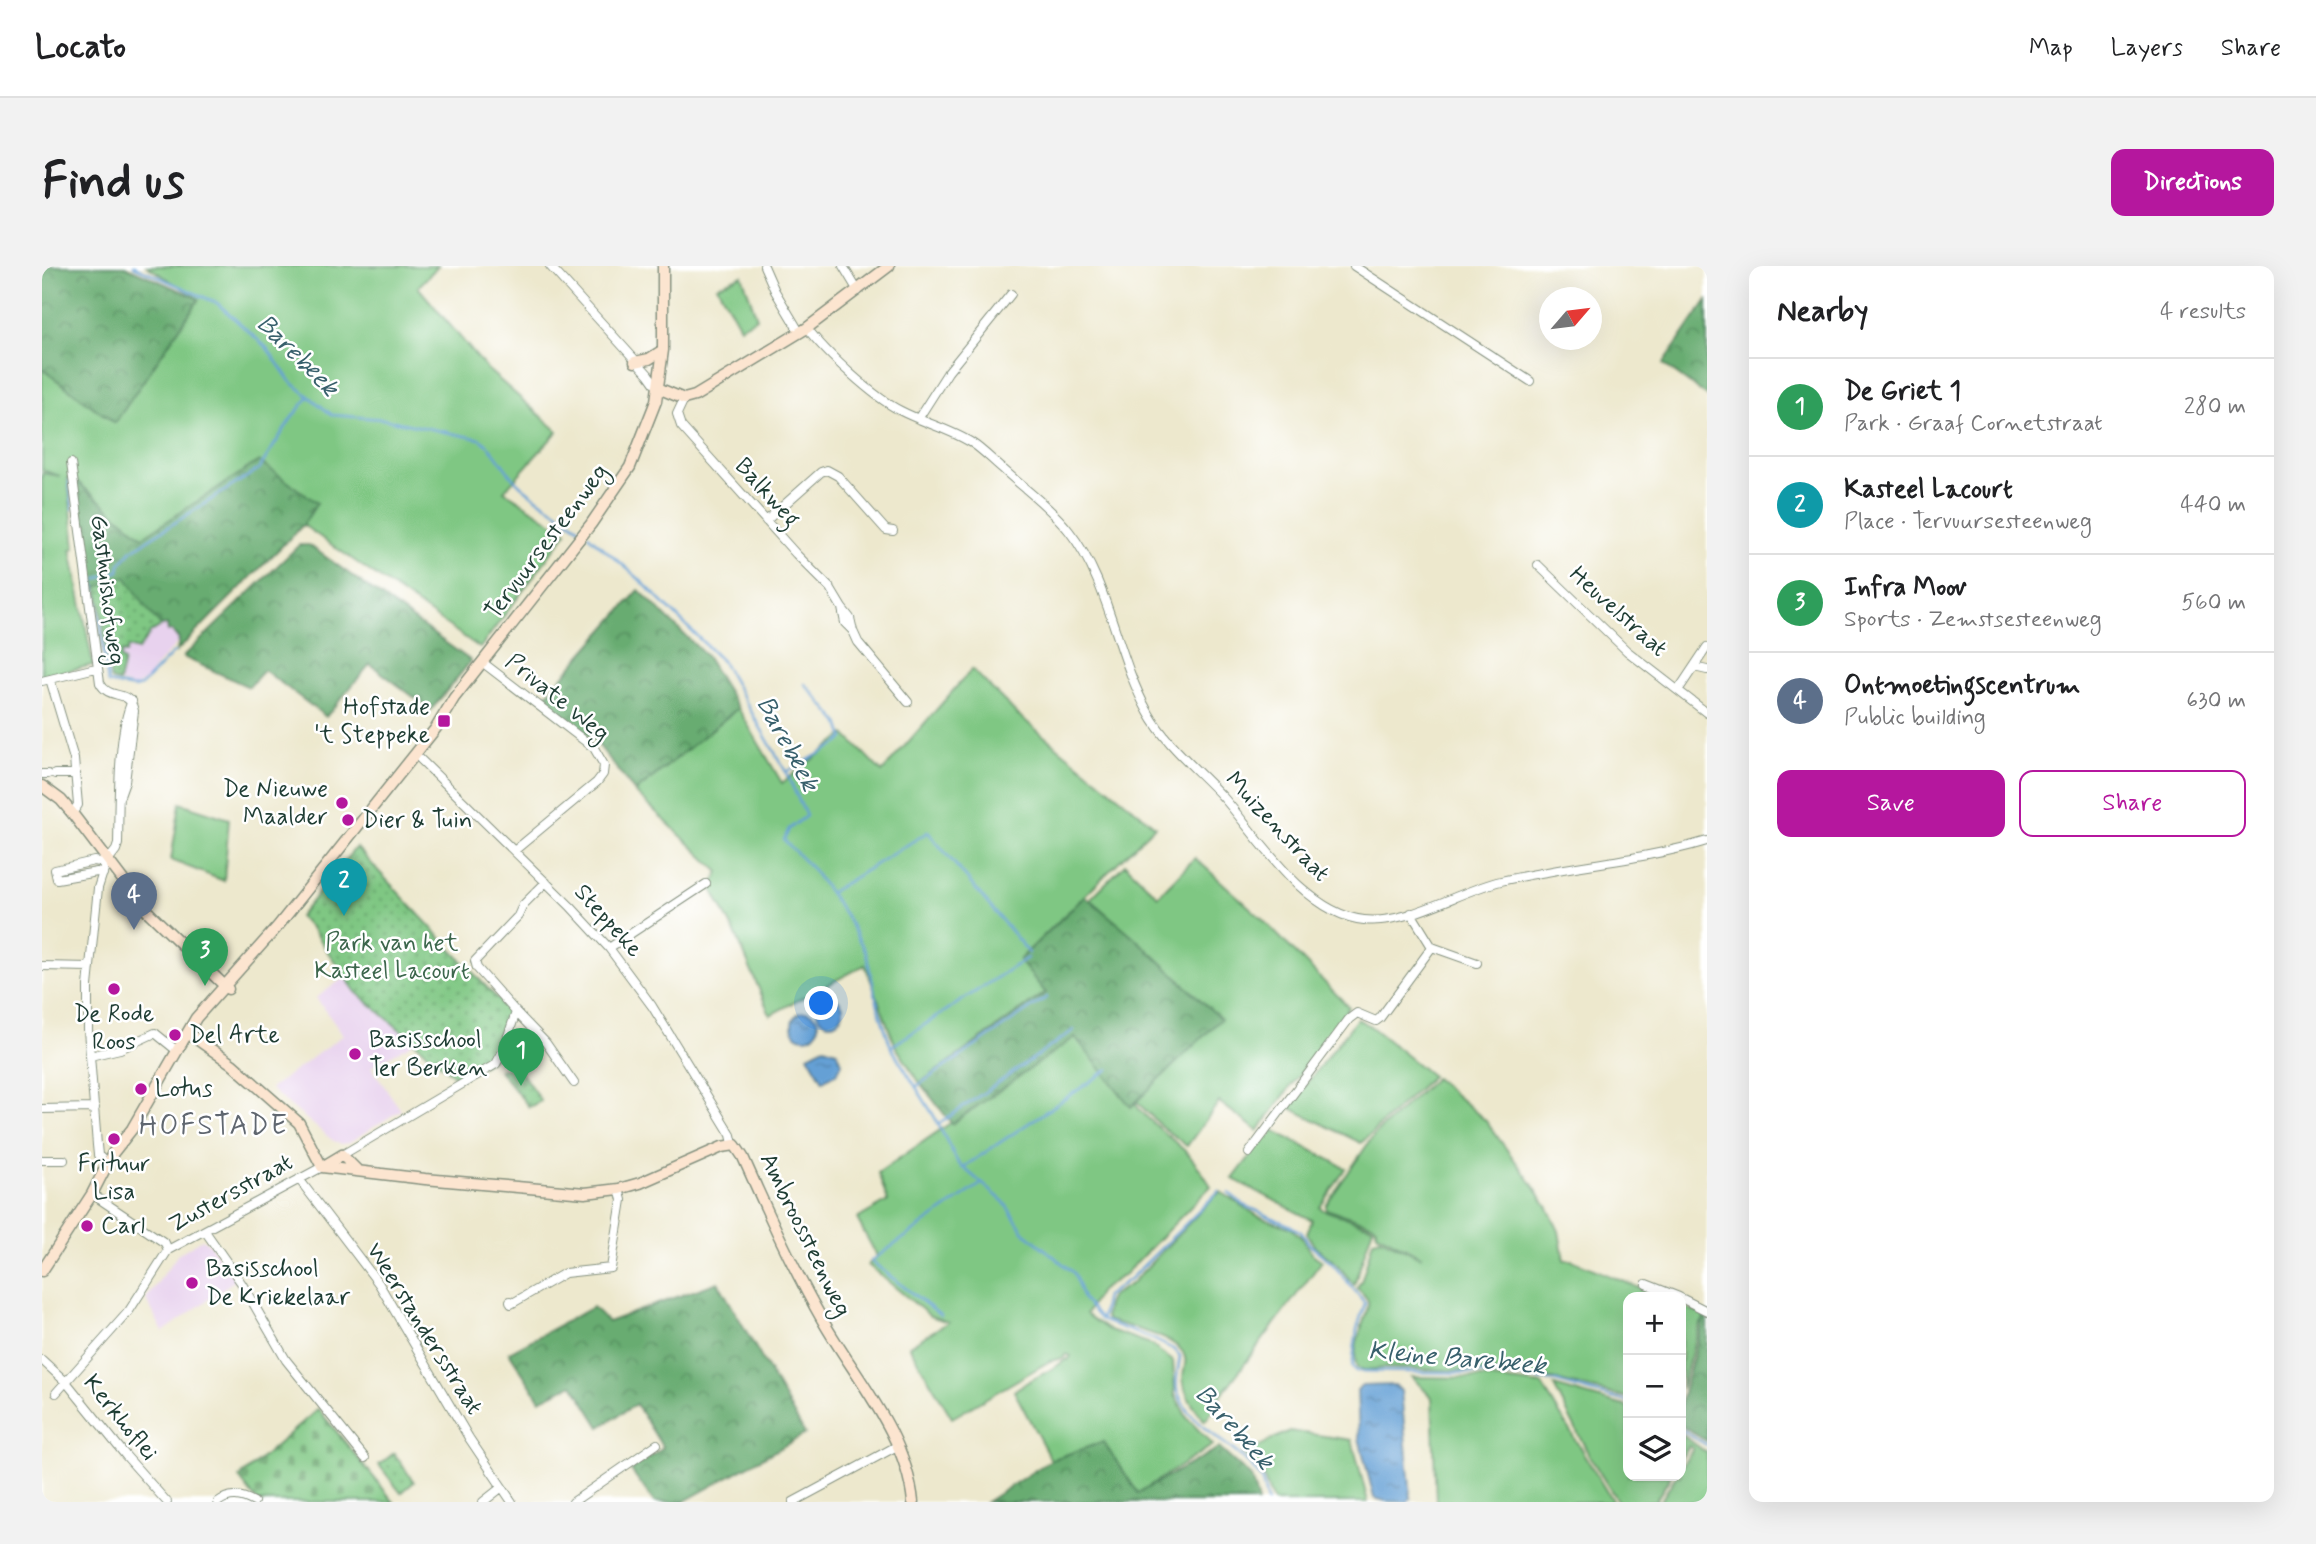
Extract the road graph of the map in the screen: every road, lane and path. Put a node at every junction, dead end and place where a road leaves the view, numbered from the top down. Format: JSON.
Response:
{"nodes":[{"id":1,"x":550,"y":266,"type":"edge"},
{"id":2,"x":663,"y":266,"type":"edge"},
{"id":3,"x":764,"y":266,"type":"edge"},
{"id":4,"x":843,"y":266,"type":"edge"},
{"id":5,"x":889,"y":266,"type":"edge"},
{"id":6,"x":1354,"y":266,"type":"edge"},
{"id":7,"x":858,"y":291,"type":"junction"},
{"id":8,"x":1011,"y":294,"type":"dead end"},
{"id":9,"x":803,"y":330,"type":"junction"},
{"id":10,"x":663,"y":350,"type":"junction"},
{"id":11,"x":635,"y":362,"type":"junction"},
{"id":12,"x":1530,"y":382,"type":"dead end"},
{"id":13,"x":657,"y":388,"type":"junction"},
{"id":14,"x":684,"y":399,"type":"junction"},
{"id":15,"x":918,"y":419,"type":"junction"},
{"id":16,"x":71,"y":463,"type":"dead end"},
{"id":17,"x":766,"y":521,"type":"junction"},
{"id":18,"x":893,"y":531,"type":"dead end"},
{"id":19,"x":1538,"y":565,"type":"dead end"},
{"id":20,"x":1707,"y":647,"type":"edge"},
{"id":21,"x":482,"y":662,"type":"junction"},
{"id":22,"x":1693,"y":667,"type":"junction"},
{"id":23,"x":96,"y":668,"type":"junction"},
{"id":24,"x":1707,"y":670,"type":"edge"},
{"id":25,"x":46,"y":680,"type":"edge"},
{"id":26,"x":1679,"y":689,"type":"junction"},
{"id":27,"x":908,"y":702,"type":"dead end"},
{"id":28,"x":1707,"y":713,"type":"edge"},
{"id":29,"x":415,"y":754,"type":"junction"},
{"id":30,"x":48,"y":774,"type":"edge"},
{"id":31,"x":76,"y":774,"type":"junction"},
{"id":32,"x":42,"y":786,"type":"edge"},
{"id":33,"x":72,"y":813,"type":"junction"},
{"id":34,"x":1707,"y":841,"type":"edge"},
{"id":35,"x":514,"y":850,"type":"junction"},
{"id":36,"x":107,"y":861,"type":"junction"},
{"id":37,"x":103,"y":874,"type":"junction"},
{"id":38,"x":546,"y":882,"type":"junction"},
{"id":39,"x":706,"y":884,"type":"dead end"},
{"id":40,"x":1411,"y":913,"type":"junction"},
{"id":41,"x":1432,"y":947,"type":"junction"},
{"id":42,"x":610,"y":948,"type":"junction"},
{"id":43,"x":1477,"y":963,"type":"dead end"},
{"id":44,"x":42,"y":966,"type":"edge"},
{"id":45,"x":90,"y":967,"type":"junction"},
{"id":46,"x":227,"y":988,"type":"junction"},
{"id":47,"x":516,"y":1012,"type":"junction"},
{"id":48,"x":188,"y":1033,"type":"junction"},
{"id":49,"x":176,"y":1050,"type":"junction"},
{"id":50,"x":90,"y":1056,"type":"junction"},
{"id":51,"x":573,"y":1083,"type":"dead end"},
{"id":52,"x":95,"y":1108,"type":"junction"},
{"id":53,"x":42,"y":1109,"type":"edge"},
{"id":54,"x":733,"y":1144,"type":"junction"},
{"id":55,"x":1249,"y":1153,"type":"dead end"},
{"id":56,"x":342,"y":1156,"type":"junction"},
{"id":57,"x":42,"y":1160,"type":"edge"},
{"id":58,"x":64,"y":1160,"type":"dead end"},
{"id":59,"x":107,"y":1164,"type":"junction"},
{"id":60,"x":322,"y":1167,"type":"junction"},
{"id":61,"x":359,"y":1171,"type":"junction"},
{"id":62,"x":299,"y":1179,"type":"junction"},
{"id":63,"x":620,"y":1189,"type":"junction"},
{"id":64,"x":92,"y":1194,"type":"junction"},
{"id":65,"x":205,"y":1231,"type":"junction"},
{"id":66,"x":168,"y":1250,"type":"junction"},
{"id":67,"x":42,"y":1271,"type":"edge"},
{"id":68,"x":1646,"y":1284,"type":"dead end"},
{"id":69,"x":1665,"y":1292,"type":"edge"},
{"id":70,"x":510,"y":1301,"type":"dead end"},
{"id":71,"x":1686,"y":1301,"type":"edge"},
{"id":72,"x":1707,"y":1311,"type":"edge"},
{"id":73,"x":42,"y":1360,"type":"edge"},
{"id":74,"x":67,"y":1383,"type":"junction"},
{"id":75,"x":56,"y":1393,"type":"dead end"},
{"id":76,"x":657,"y":1444,"type":"dead end"},
{"id":77,"x":897,"y":1446,"type":"junction"},
{"id":78,"x":365,"y":1458,"type":"dead end"},
{"id":79,"x":502,"y":1487,"type":"junction"},
{"id":80,"x":167,"y":1502,"type":"edge"},
{"id":81,"x":218,"y":1502,"type":"edge"},
{"id":82,"x":254,"y":1502,"type":"edge"},
{"id":83,"x":483,"y":1502,"type":"edge"},
{"id":84,"x":512,"y":1502,"type":"edge"},
{"id":85,"x":573,"y":1502,"type":"edge"},
{"id":86,"x":793,"y":1502,"type":"edge"},
{"id":87,"x":913,"y":1502,"type":"edge"}],
"edges":[{"from":1,"to":11,"type":"street"},
{"from":2,"to":10,"type":"street","name":"Tervuursesteenweg"},
{"from":3,"to":9,"type":"street","name":"Muizenstraat"},
{"from":4,"to":7,"type":"street"},
{"from":5,"to":7,"type":"street"},
{"from":6,"to":12,"type":"street"},
{"from":7,"to":9,"type":"street"},
{"from":8,"to":15,"type":"street"},
{"from":9,"to":14,"type":"street"},
{"from":9,"to":15,"type":"street","name":"Muizenstraat"},
{"from":10,"to":11,"type":"street"},
{"from":10,"to":13,"type":"street","name":"Tervuursesteenweg"},
{"from":11,"to":13,"type":"street"},
{"from":13,"to":14,"type":"street"},
{"from":13,"to":21,"type":"street","name":"Tervuursesteenweg"},
{"from":14,"to":17,"type":"street","name":"Balkweg"},
{"from":15,"to":40,"type":"street","name":"Muizenstraat"},
{"from":16,"to":23,"type":"street","name":"Gasthuishofweg"},
{"from":17,"to":18,"type":"street"},
{"from":17,"to":27,"type":"street","name":"Balkweg"},
{"from":19,"to":26,"type":"street","name":"Heuvelstraat"},
{"from":20,"to":22,"type":"street"},
{"from":21,"to":29,"type":"street","name":"Tervuursesteenweg"},
{"from":21,"to":35,"type":"street","name":"Private Weg"},
{"from":22,"to":24,"type":"street"},
{"from":22,"to":26,"type":"street"},
{"from":23,"to":25,"type":"street"},
{"from":23,"to":36,"type":"street","name":"Gasthuishofweg"},
{"from":25,"to":31,"type":"street"},
{"from":26,"to":28,"type":"street","name":"Heuvelstraat"},
{"from":29,"to":35,"type":"street","name":"Steppeke"},
{"from":29,"to":46,"type":"street","name":"Tervuursesteenweg"},
{"from":30,"to":31,"type":"street"},
{"from":31,"to":33,"type":"street"},
{"from":32,"to":33,"type":"street"},
{"from":33,"to":36,"type":"street"},
{"from":34,"to":40,"type":"street","name":"Muizenstraat"},
{"from":35,"to":38,"type":"street","name":"Steppeke"},
{"from":36,"to":37,"type":"street","name":"Gasthuishofweg"},
{"from":36,"to":37,"type":"street"},
{"from":36,"to":46,"type":"street"},
{"from":37,"to":45,"type":"street","name":"Gasthuishofweg"},
{"from":38,"to":42,"type":"street","name":"Steppeke"},
{"from":38,"to":47,"type":"street"},
{"from":39,"to":42,"type":"street"},
{"from":40,"to":41,"type":"street"},
{"from":41,"to":43,"type":"street"},
{"from":41,"to":55,"type":"street"},
{"from":42,"to":54,"type":"street","name":"Steppeke"},
{"from":44,"to":45,"type":"street"},
{"from":45,"to":50,"type":"street","name":"Gasthuishofweg"},
{"from":46,"to":48,"type":"street","name":"Tervuursesteenweg"},
{"from":47,"to":51,"type":"street"},
{"from":47,"to":56,"type":"street"},
{"from":48,"to":49,"type":"street","name":"Tervuursesteenweg"},
{"from":48,"to":60,"type":"street"},
{"from":49,"to":50,"type":"street"},
{"from":49,"to":59,"type":"street","name":"Tervuursesteenweg"},
{"from":50,"to":52,"type":"street","name":"Gasthuishofweg"},
{"from":52,"to":53,"type":"street"},
{"from":52,"to":59,"type":"street","name":"Gasthuishofweg"},
{"from":54,"to":63,"type":"street","name":"Ambroossteenweg"},
{"from":54,"to":77,"type":"street","name":"Ambroossteenweg"},
{"from":56,"to":60,"type":"street"},
{"from":56,"to":61,"type":"street"},
{"from":57,"to":58,"type":"street"},
{"from":59,"to":64,"type":"street","name":"Tervuursesteenweg"},
{"from":60,"to":61,"type":"street","name":"Ambroossteenweg"},
{"from":60,"to":62,"type":"street","name":"Zustersstraat"},
{"from":61,"to":63,"type":"street","name":"Ambroossteenweg"},
{"from":62,"to":65,"type":"street","name":"Zustersstraat"},
{"from":62,"to":79,"type":"street","name":"Weerstandersstraat"},
{"from":63,"to":70,"type":"street"},
{"from":64,"to":66,"type":"street","name":"Zustersstraat"},
{"from":64,"to":67,"type":"street","name":"Tervuursesteenweg"},
{"from":65,"to":66,"type":"street","name":"Zustersstraat"},
{"from":65,"to":78,"type":"street"},
{"from":66,"to":74,"type":"street"},
{"from":68,"to":69,"type":"street"},
{"from":71,"to":72,"type":"street"},
{"from":73,"to":74,"type":"street","name":"Kerkhoflei"},
{"from":74,"to":75,"type":"street"},
{"from":74,"to":80,"type":"street","name":"Kerkhoflei"},
{"from":76,"to":85,"type":"street"},
{"from":77,"to":86,"type":"street"},
{"from":77,"to":87,"type":"street","name":"Ambroossteenweg"},
{"from":79,"to":83,"type":"street"},
{"from":79,"to":84,"type":"street","name":"Weerstandersstraat"},
{"from":81,"to":82,"type":"street"}]}
